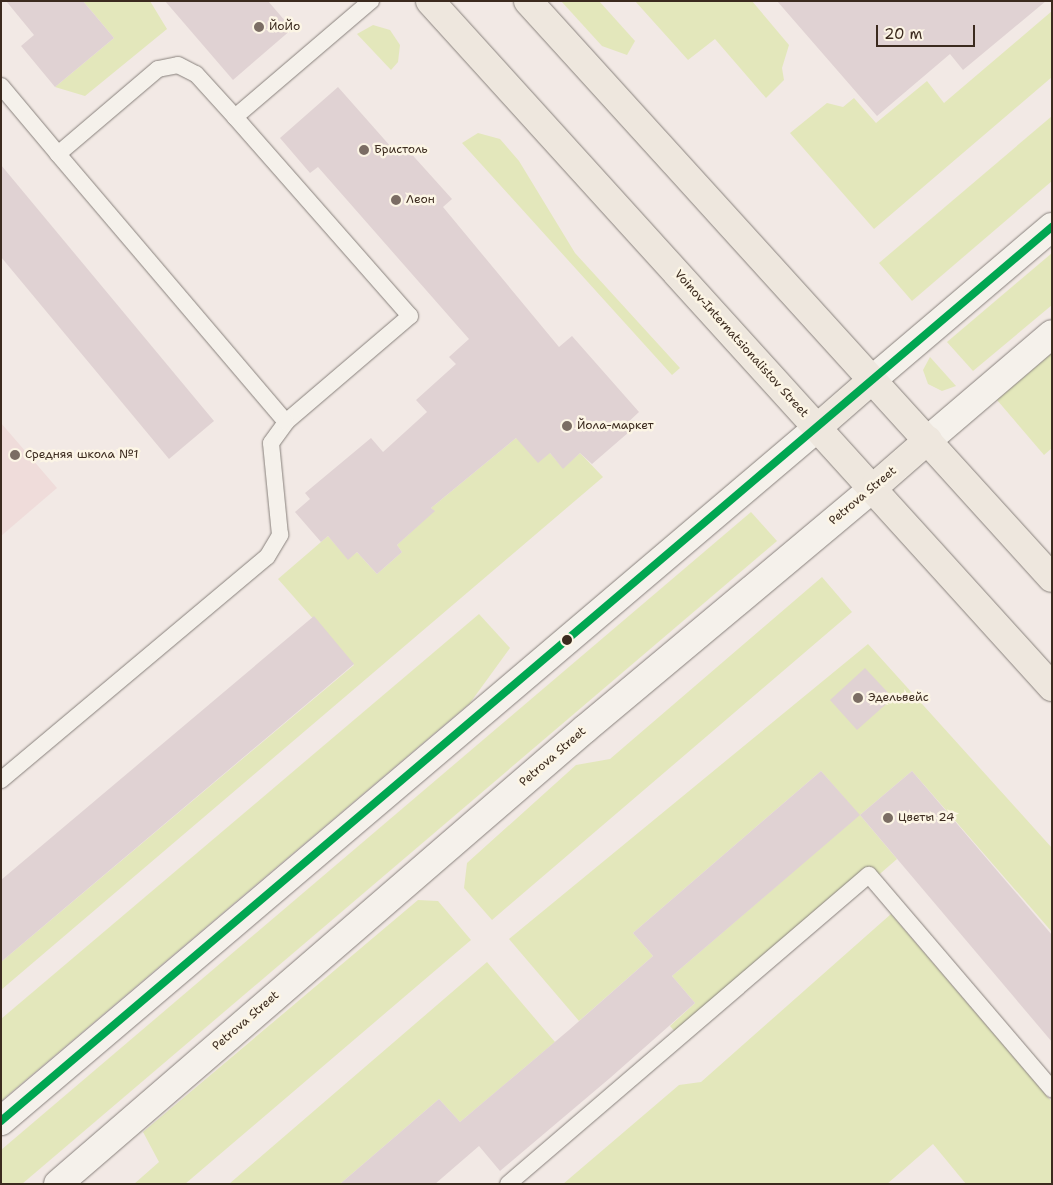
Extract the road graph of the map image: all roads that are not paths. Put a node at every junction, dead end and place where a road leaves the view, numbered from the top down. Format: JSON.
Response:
{"nodes":[{"id":1,"x":371,"y":1,"type":"edge"},
{"id":2,"x":430,"y":1,"type":"edge"},
{"id":3,"x":528,"y":1,"type":"edge"},
{"id":4,"x":1,"y":86,"type":"edge"},
{"id":5,"x":235,"y":117,"type":"junction"},
{"id":6,"x":58,"y":154,"type":"junction"},
{"id":7,"x":1052,"y":227,"type":"edge"},
{"id":8,"x":1052,"y":334,"type":"edge"},
{"id":9,"x":872,"y":380,"type":"junction"},
{"id":10,"x":286,"y":422,"type":"junction"},
{"id":11,"x":817,"y":428,"type":"junction"},
{"id":12,"x":928,"y":440,"type":"junction"},
{"id":13,"x":874,"y":488,"type":"junction"},
{"id":14,"x":1052,"y":578,"type":"edge"},
{"id":15,"x":1052,"y":687,"type":"edge"},
{"id":16,"x":1,"y":780,"type":"edge"},
{"id":17,"x":1052,"y":1089,"type":"edge"},
{"id":18,"x":1,"y":1121,"type":"edge"},
{"id":19,"x":58,"y":1184,"type":"edge"},
{"id":20,"x":508,"y":1184,"type":"edge"}],
"edges":[{"from":1,"to":5,"type":"lane"},
{"from":2,"to":11,"type":"main road","name":"Voinov-Internatsionalistov Street"},
{"from":3,"to":9,"type":"main road"},
{"from":4,"to":6,"type":"lane"},
{"from":5,"to":6,"type":"lane"},
{"from":5,"to":10,"type":"lane"},
{"from":6,"to":10,"type":"lane"},
{"from":7,"to":9,"type":"main road"},
{"from":8,"to":12,"type":"main road","name":"Petrova Street"},
{"from":9,"to":11,"type":"main road"},
{"from":9,"to":12,"type":"main road"},
{"from":10,"to":16,"type":"lane"},
{"from":11,"to":13,"type":"main road","name":"Voinov-Internatsionalistov Street"},
{"from":11,"to":18,"type":"main road"},
{"from":12,"to":13,"type":"main road","name":"Petrova Street"},
{"from":12,"to":14,"type":"main road"},
{"from":13,"to":15,"type":"main road","name":"Voinov-Internatsionalistov Street"},
{"from":13,"to":19,"type":"main road","name":"Petrova Street"},
{"from":17,"to":20,"type":"lane"}]}
